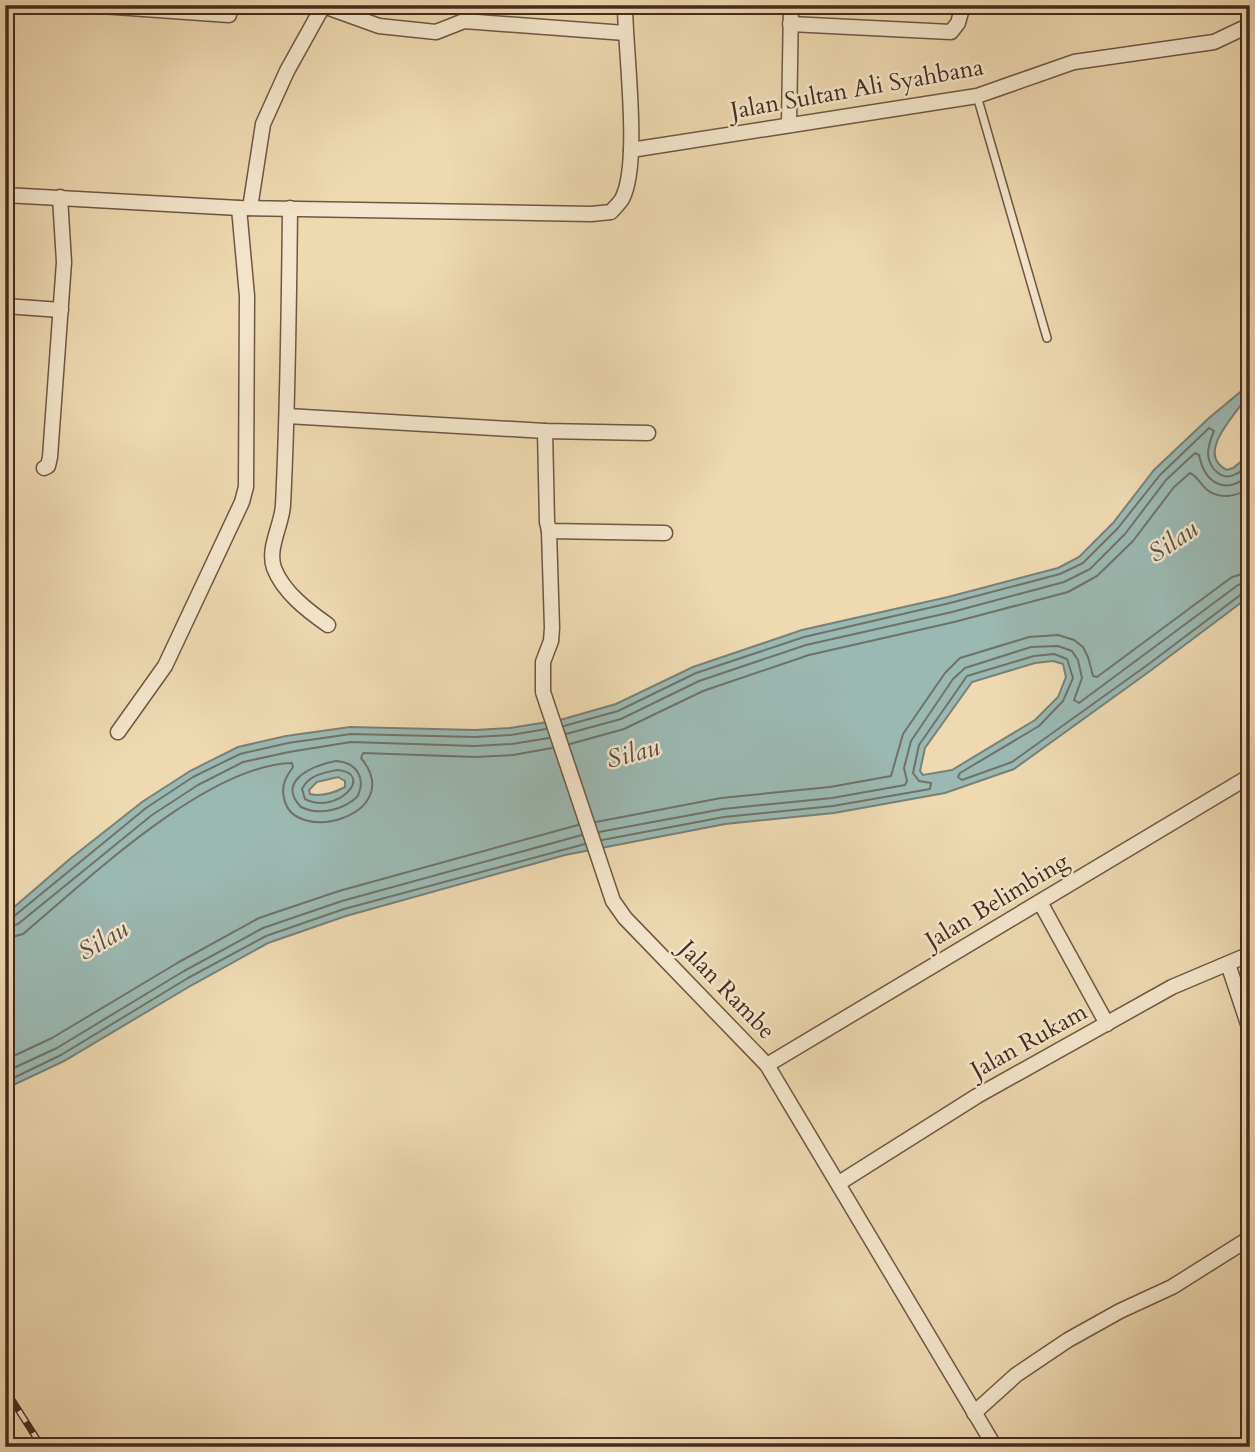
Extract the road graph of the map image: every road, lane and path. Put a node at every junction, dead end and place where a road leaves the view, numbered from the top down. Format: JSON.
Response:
{"nodes":[{"id":1,"x":87,"y":5,"type":"edge"},
{"id":2,"x":625,"y":5,"type":"edge"},
{"id":3,"x":791,"y":5,"type":"edge"},
{"id":4,"x":963,"y":5,"type":"edge"},
{"id":5,"x":326,"y":6,"type":"edge"},
{"id":6,"x":229,"y":15,"type":"dead end"},
{"id":7,"x":790,"y":24,"type":"junction"},
{"id":8,"x":1250,"y":25,"type":"edge"},
{"id":9,"x":625,"y":33,"type":"junction"},
{"id":10,"x":977,"y":96,"type":"junction"},
{"id":11,"x":789,"y":124,"type":"junction"},
{"id":12,"x":631,"y":150,"type":"junction"},
{"id":13,"x":5,"y":195,"type":"edge"},
{"id":14,"x":60,"y":197,"type":"junction"},
{"id":15,"x":245,"y":208,"type":"junction"},
{"id":16,"x":290,"y":208,"type":"junction"},
{"id":17,"x":5,"y":306,"type":"edge"},
{"id":18,"x":61,"y":310,"type":"junction"},
{"id":19,"x":1047,"y":338,"type":"dead end"},
{"id":20,"x":287,"y":416,"type":"junction"},
{"id":21,"x":545,"y":431,"type":"junction"},
{"id":22,"x":648,"y":433,"type":"dead end"},
{"id":23,"x":44,"y":468,"type":"dead end"},
{"id":24,"x":549,"y":531,"type":"junction"},
{"id":25,"x":665,"y":533,"type":"dead end"},
{"id":26,"x":328,"y":625,"type":"dead end"},
{"id":27,"x":118,"y":732,"type":"dead end"},
{"id":28,"x":1250,"y":776,"type":"edge"},
{"id":29,"x":1040,"y":902,"type":"junction"},
{"id":30,"x":1250,"y":954,"type":"edge"},
{"id":31,"x":1228,"y":964,"type":"junction"},
{"id":32,"x":1107,"y":1024,"type":"junction"},
{"id":33,"x":1250,"y":1030,"type":"edge"},
{"id":34,"x":767,"y":1065,"type":"junction"},
{"id":35,"x":839,"y":1182,"type":"junction"},
{"id":36,"x":1250,"y":1238,"type":"edge"},
{"id":37,"x":974,"y":1413,"type":"junction"},
{"id":38,"x":995,"y":1447,"type":"edge"}],
"edges":[{"from":1,"to":6,"type":"street"},
{"from":2,"to":9,"type":"street"},
{"from":3,"to":7,"type":"street"},
{"from":4,"to":7,"type":"street"},
{"from":5,"to":9,"type":"street"},
{"from":5,"to":15,"type":"street"},
{"from":7,"to":11,"type":"street"},
{"from":8,"to":10,"type":"street","name":"Jalan Sultan Ali Syahbana"},
{"from":9,"to":12,"type":"street"},
{"from":10,"to":11,"type":"street","name":"Jalan Sultan Ali Syahbana"},
{"from":10,"to":19,"type":"lane"},
{"from":11,"to":12,"type":"street","name":"Jalan Sultan Ali Syahbana"},
{"from":12,"to":16,"type":"street"},
{"from":13,"to":14,"type":"street"},
{"from":14,"to":15,"type":"street"},
{"from":14,"to":18,"type":"street"},
{"from":15,"to":16,"type":"street"},
{"from":15,"to":27,"type":"street"},
{"from":16,"to":20,"type":"street"},
{"from":17,"to":18,"type":"street"},
{"from":18,"to":23,"type":"street"},
{"from":20,"to":21,"type":"street"},
{"from":20,"to":26,"type":"street"},
{"from":21,"to":22,"type":"street"},
{"from":21,"to":24,"type":"street","name":"Jalan Rambe"},
{"from":24,"to":25,"type":"street"},
{"from":24,"to":34,"type":"street","name":"Jalan Rambe"},
{"from":28,"to":29,"type":"street","name":"Jalan Belimbing"},
{"from":29,"to":32,"type":"street"},
{"from":29,"to":34,"type":"street","name":"Jalan Belimbing"},
{"from":30,"to":31,"type":"street","name":"Jalan Rukam"},
{"from":31,"to":32,"type":"street","name":"Jalan Rukam"},
{"from":31,"to":33,"type":"street"},
{"from":32,"to":35,"type":"street","name":"Jalan Rukam"},
{"from":34,"to":35,"type":"street","name":"Jalan Rambe"},
{"from":35,"to":37,"type":"street","name":"Jalan Rambe"},
{"from":36,"to":37,"type":"street"},
{"from":37,"to":38,"type":"street","name":"Jalan Rambe"}]}
